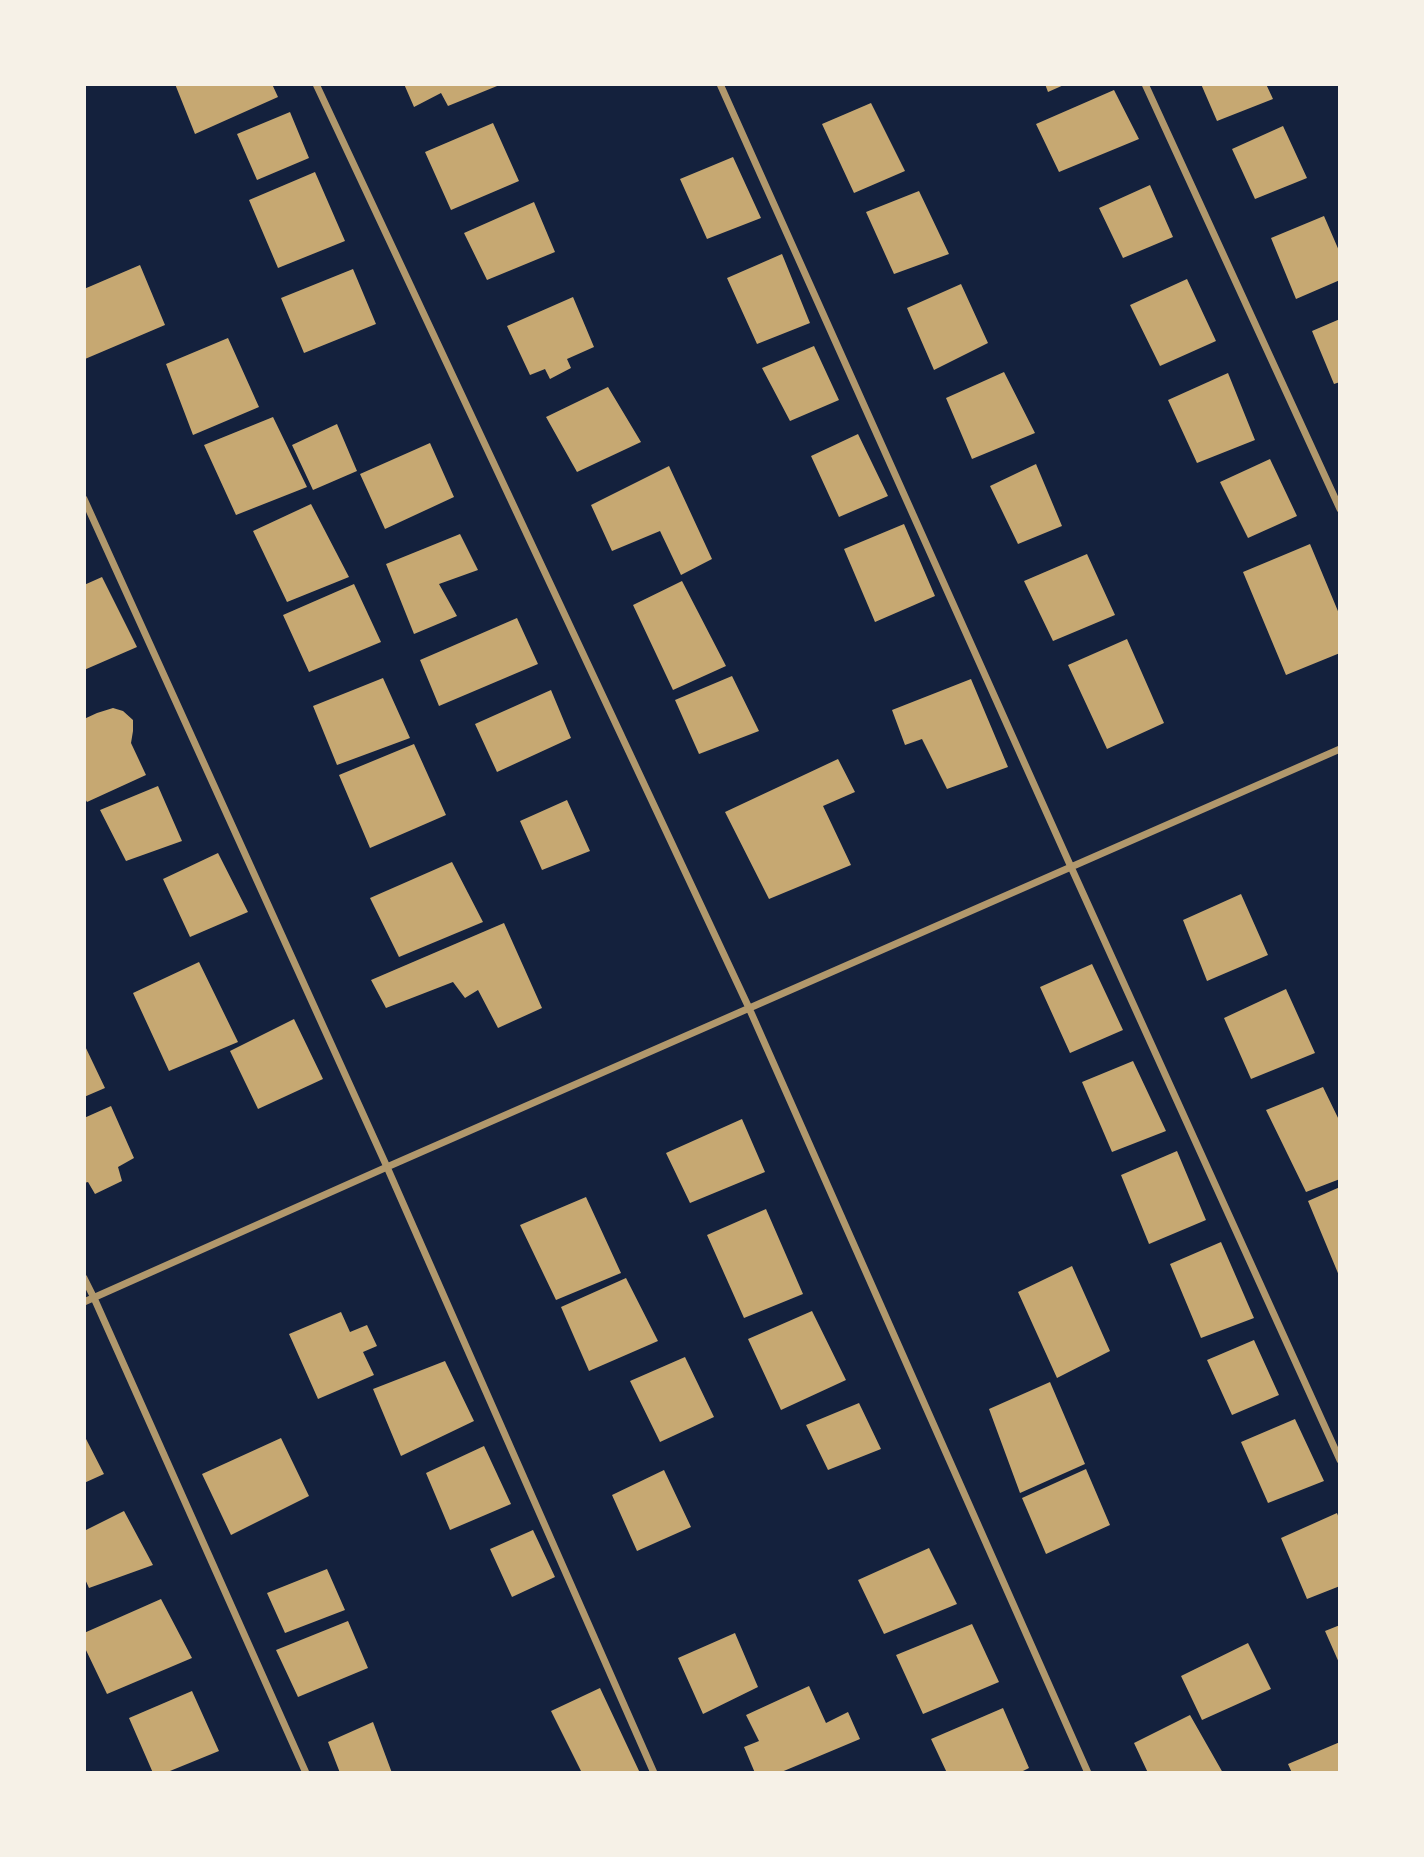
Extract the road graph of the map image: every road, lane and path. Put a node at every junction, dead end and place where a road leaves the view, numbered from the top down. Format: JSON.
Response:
{"nodes":[{"id":1,"x":316,"y":84,"type":"edge"},
{"id":2,"x":720,"y":84,"type":"edge"},
{"id":3,"x":1145,"y":84,"type":"edge"},
{"id":4,"x":84,"y":499,"type":"edge"},
{"id":5,"x":1340,"y":509,"type":"edge"},
{"id":6,"x":1340,"y":749,"type":"edge"},
{"id":7,"x":1071,"y":867,"type":"junction"},
{"id":8,"x":748,"y":1008,"type":"junction"},
{"id":9,"x":387,"y":1167,"type":"junction"},
{"id":10,"x":84,"y":1278,"type":"edge"},
{"id":11,"x":94,"y":1298,"type":"junction"},
{"id":12,"x":84,"y":1302,"type":"edge"},
{"id":13,"x":1340,"y":1460,"type":"edge"},
{"id":14,"x":306,"y":1773,"type":"edge"},
{"id":15,"x":654,"y":1773,"type":"edge"},
{"id":16,"x":1088,"y":1773,"type":"edge"}],
"edges":[{"from":1,"to":8,"type":"street"},
{"from":2,"to":7,"type":"street"},
{"from":3,"to":5,"type":"street"},
{"from":4,"to":9,"type":"street"},
{"from":6,"to":7,"type":"street"},
{"from":7,"to":8,"type":"street"},
{"from":7,"to":13,"type":"street"},
{"from":8,"to":9,"type":"street"},
{"from":8,"to":16,"type":"street"},
{"from":9,"to":11,"type":"street"},
{"from":9,"to":15,"type":"street"},
{"from":10,"to":11,"type":"street"},
{"from":11,"to":12,"type":"street"},
{"from":11,"to":14,"type":"street"}]}
